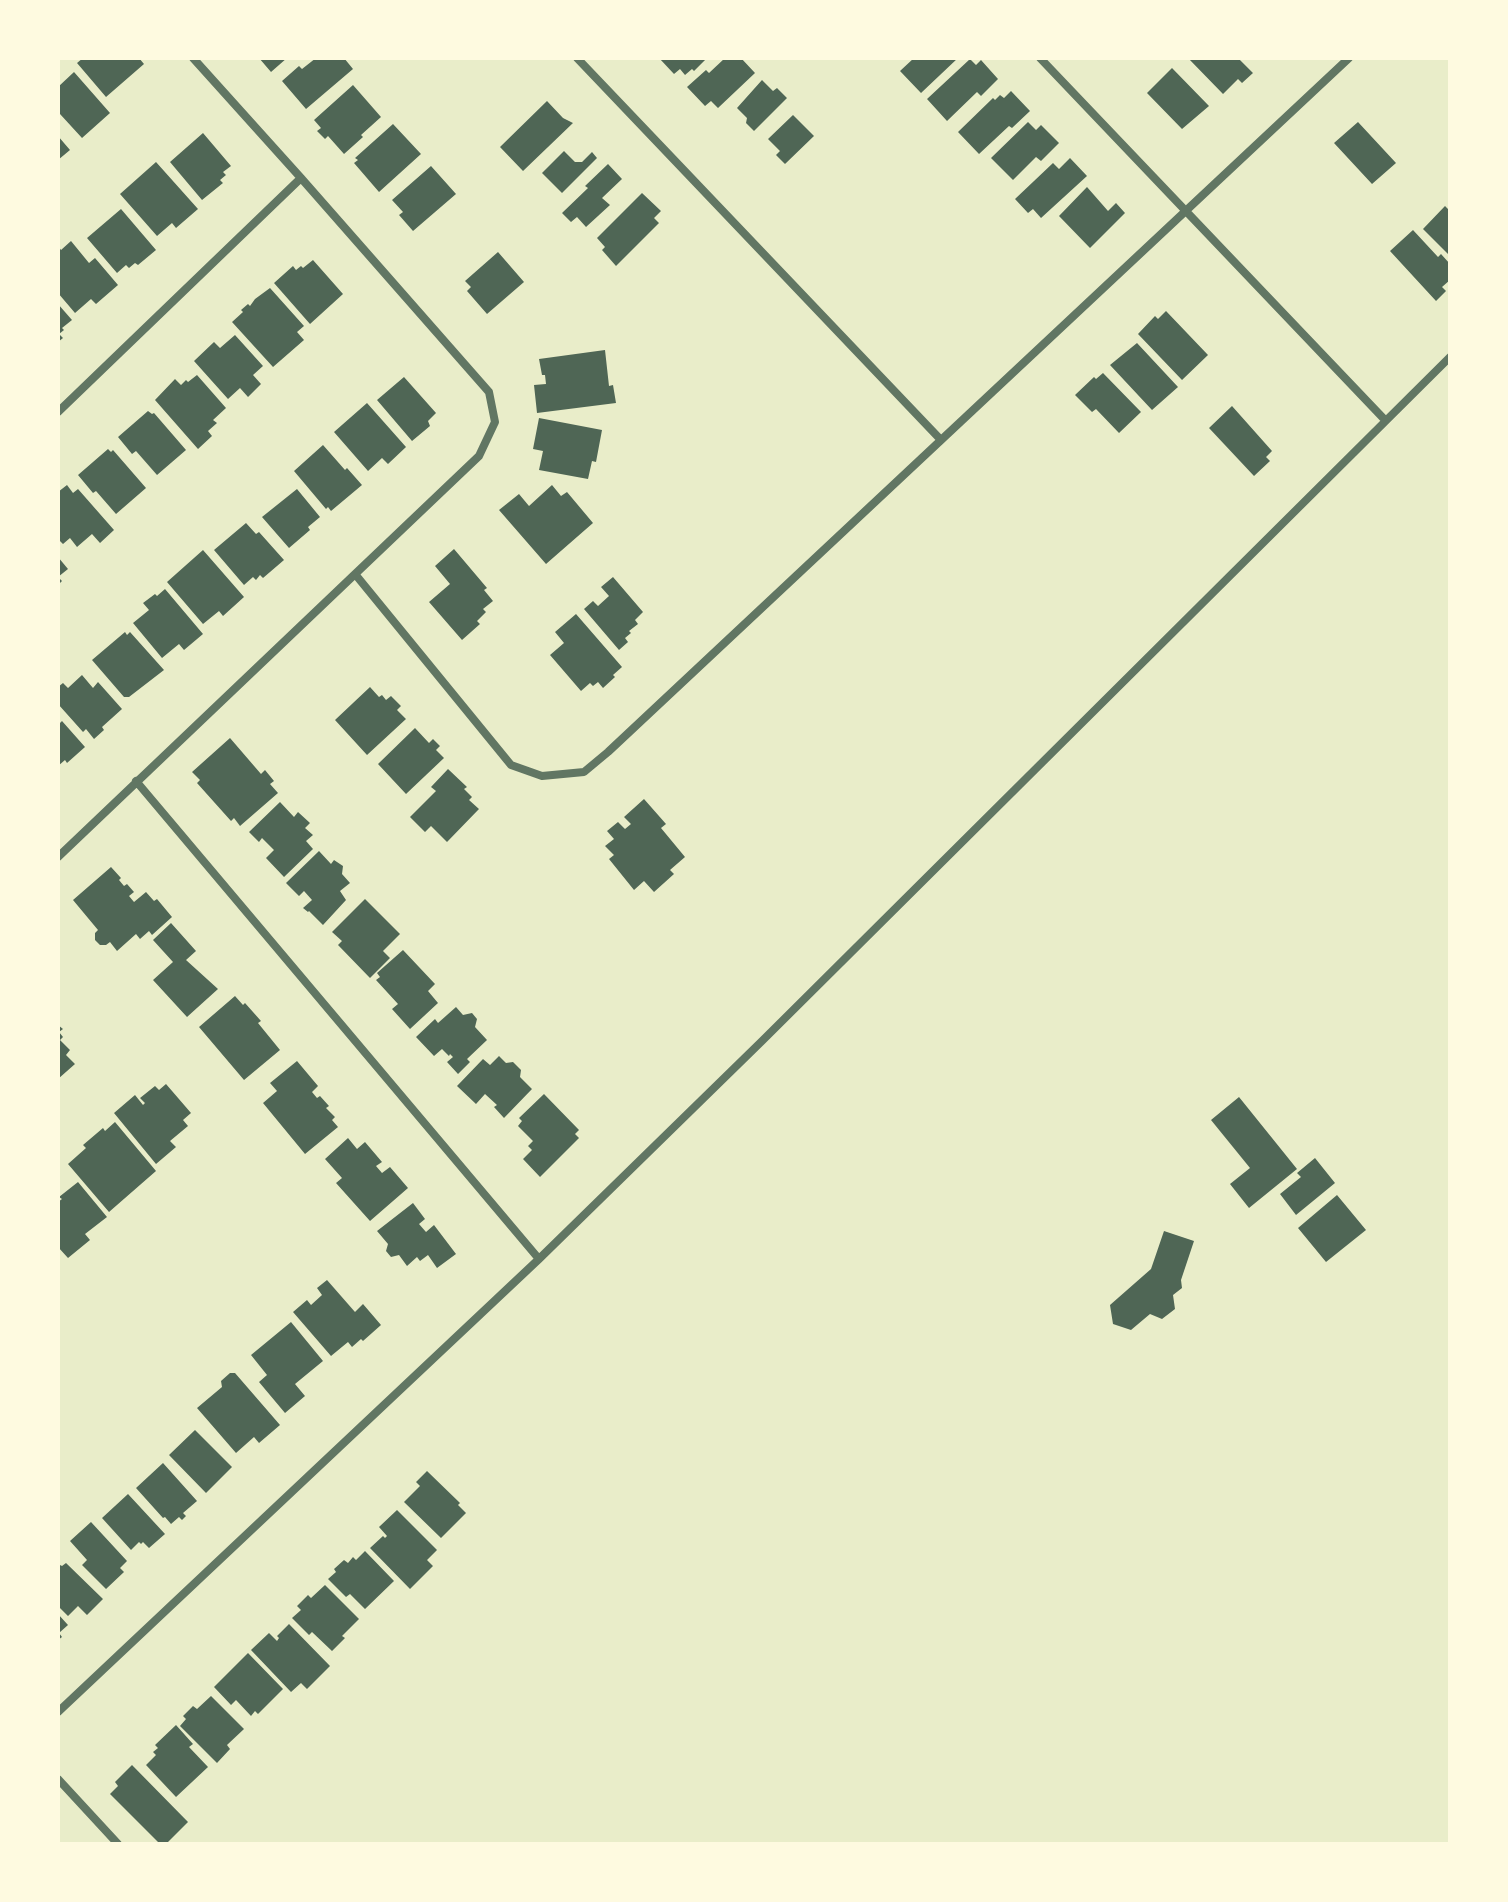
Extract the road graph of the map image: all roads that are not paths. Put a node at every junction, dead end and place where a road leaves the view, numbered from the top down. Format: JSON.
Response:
{"nodes":[{"id":1,"x":193,"y":58,"type":"edge"},
{"id":2,"x":577,"y":58,"type":"edge"},
{"id":3,"x":1040,"y":58,"type":"edge"},
{"id":4,"x":1349,"y":58,"type":"edge"},
{"id":5,"x":301,"y":178,"type":"junction"},
{"id":6,"x":1186,"y":210,"type":"junction"},
{"id":7,"x":1450,"y":357,"type":"edge"},
{"id":8,"x":58,"y":412,"type":"edge"},
{"id":9,"x":1385,"y":420,"type":"junction"},
{"id":10,"x":941,"y":440,"type":"junction"},
{"id":11,"x":355,"y":574,"type":"junction"},
{"id":12,"x":136,"y":781,"type":"junction"},
{"id":13,"x":58,"y":857,"type":"edge"},
{"id":14,"x":539,"y":1259,"type":"junction"},
{"id":15,"x":58,"y":1712,"type":"edge"},
{"id":16,"x":58,"y":1779,"type":"edge"},
{"id":17,"x":118,"y":1844,"type":"edge"}],
"edges":[{"from":1,"to":5,"type":"street"},
{"from":2,"to":10,"type":"street"},
{"from":3,"to":6,"type":"street"},
{"from":4,"to":6,"type":"street"},
{"from":5,"to":8,"type":"street"},
{"from":5,"to":11,"type":"street"},
{"from":6,"to":9,"type":"street"},
{"from":6,"to":10,"type":"street"},
{"from":7,"to":9,"type":"street"},
{"from":9,"to":14,"type":"street"},
{"from":10,"to":11,"type":"street"},
{"from":11,"to":12,"type":"street"},
{"from":12,"to":13,"type":"street"},
{"from":12,"to":14,"type":"street"},
{"from":14,"to":15,"type":"street"},
{"from":16,"to":17,"type":"street"}]}
